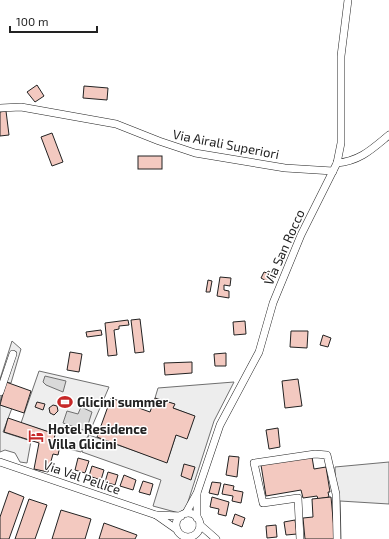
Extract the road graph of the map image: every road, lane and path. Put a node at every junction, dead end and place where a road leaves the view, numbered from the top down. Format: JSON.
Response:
{"nodes":[{"id":1,"x":348,"y":0,"type":"edge"},
{"id":2,"x":0,"y":108,"type":"edge"},
{"id":3,"x":389,"y":135,"type":"edge"},
{"id":4,"x":337,"y":163,"type":"junction"},
{"id":5,"x":333,"y":171,"type":"junction"},
{"id":6,"x":13,"y":354,"type":"dead end"},
{"id":7,"x":0,"y":392,"type":"edge"},
{"id":8,"x":0,"y":462,"type":"edge"},
{"id":9,"x":197,"y":493,"type":"junction"},
{"id":10,"x":184,"y":514,"type":"junction"},
{"id":11,"x":156,"y":515,"type":"junction"},
{"id":12,"x":199,"y":521,"type":"junction"},
{"id":13,"x":178,"y":534,"type":"edge"},
{"id":14,"x":196,"y":534,"type":"junction"},
{"id":15,"x":188,"y":538,"type":"edge"},
{"id":16,"x":215,"y":539,"type":"edge"},
{"id":17,"x":300,"y":539,"type":"edge"},
{"id":18,"x":337,"y":539,"type":"edge"}],
"edges":[{"from":1,"to":4,"type":"street","name":"Via San Rocco"},
{"from":2,"to":5,"type":"street","name":"Via Airali Superiori"},
{"from":3,"to":4,"type":"street"},
{"from":4,"to":5,"type":"street","name":"Via San Rocco"},
{"from":5,"to":9,"type":"street","name":"Via San Rocco"},
{"from":6,"to":7,"type":"street"},
{"from":8,"to":11,"type":"street","name":"Via Val Pellice"},
{"from":9,"to":10,"type":"street","name":"Via San Rocco"},
{"from":9,"to":12,"type":"street","name":"Via San Rocco"},
{"from":10,"to":11,"type":"street"},
{"from":10,"to":12,"type":"street"},
{"from":10,"to":13,"type":"street"},
{"from":11,"to":13,"type":"street"},
{"from":12,"to":14,"type":"street"},
{"from":12,"to":16,"type":"street"},
{"from":13,"to":15,"type":"street"},
{"from":14,"to":15,"type":"street"},
{"from":14,"to":16,"type":"street"},
{"from":17,"to":18,"type":"street"}]}
